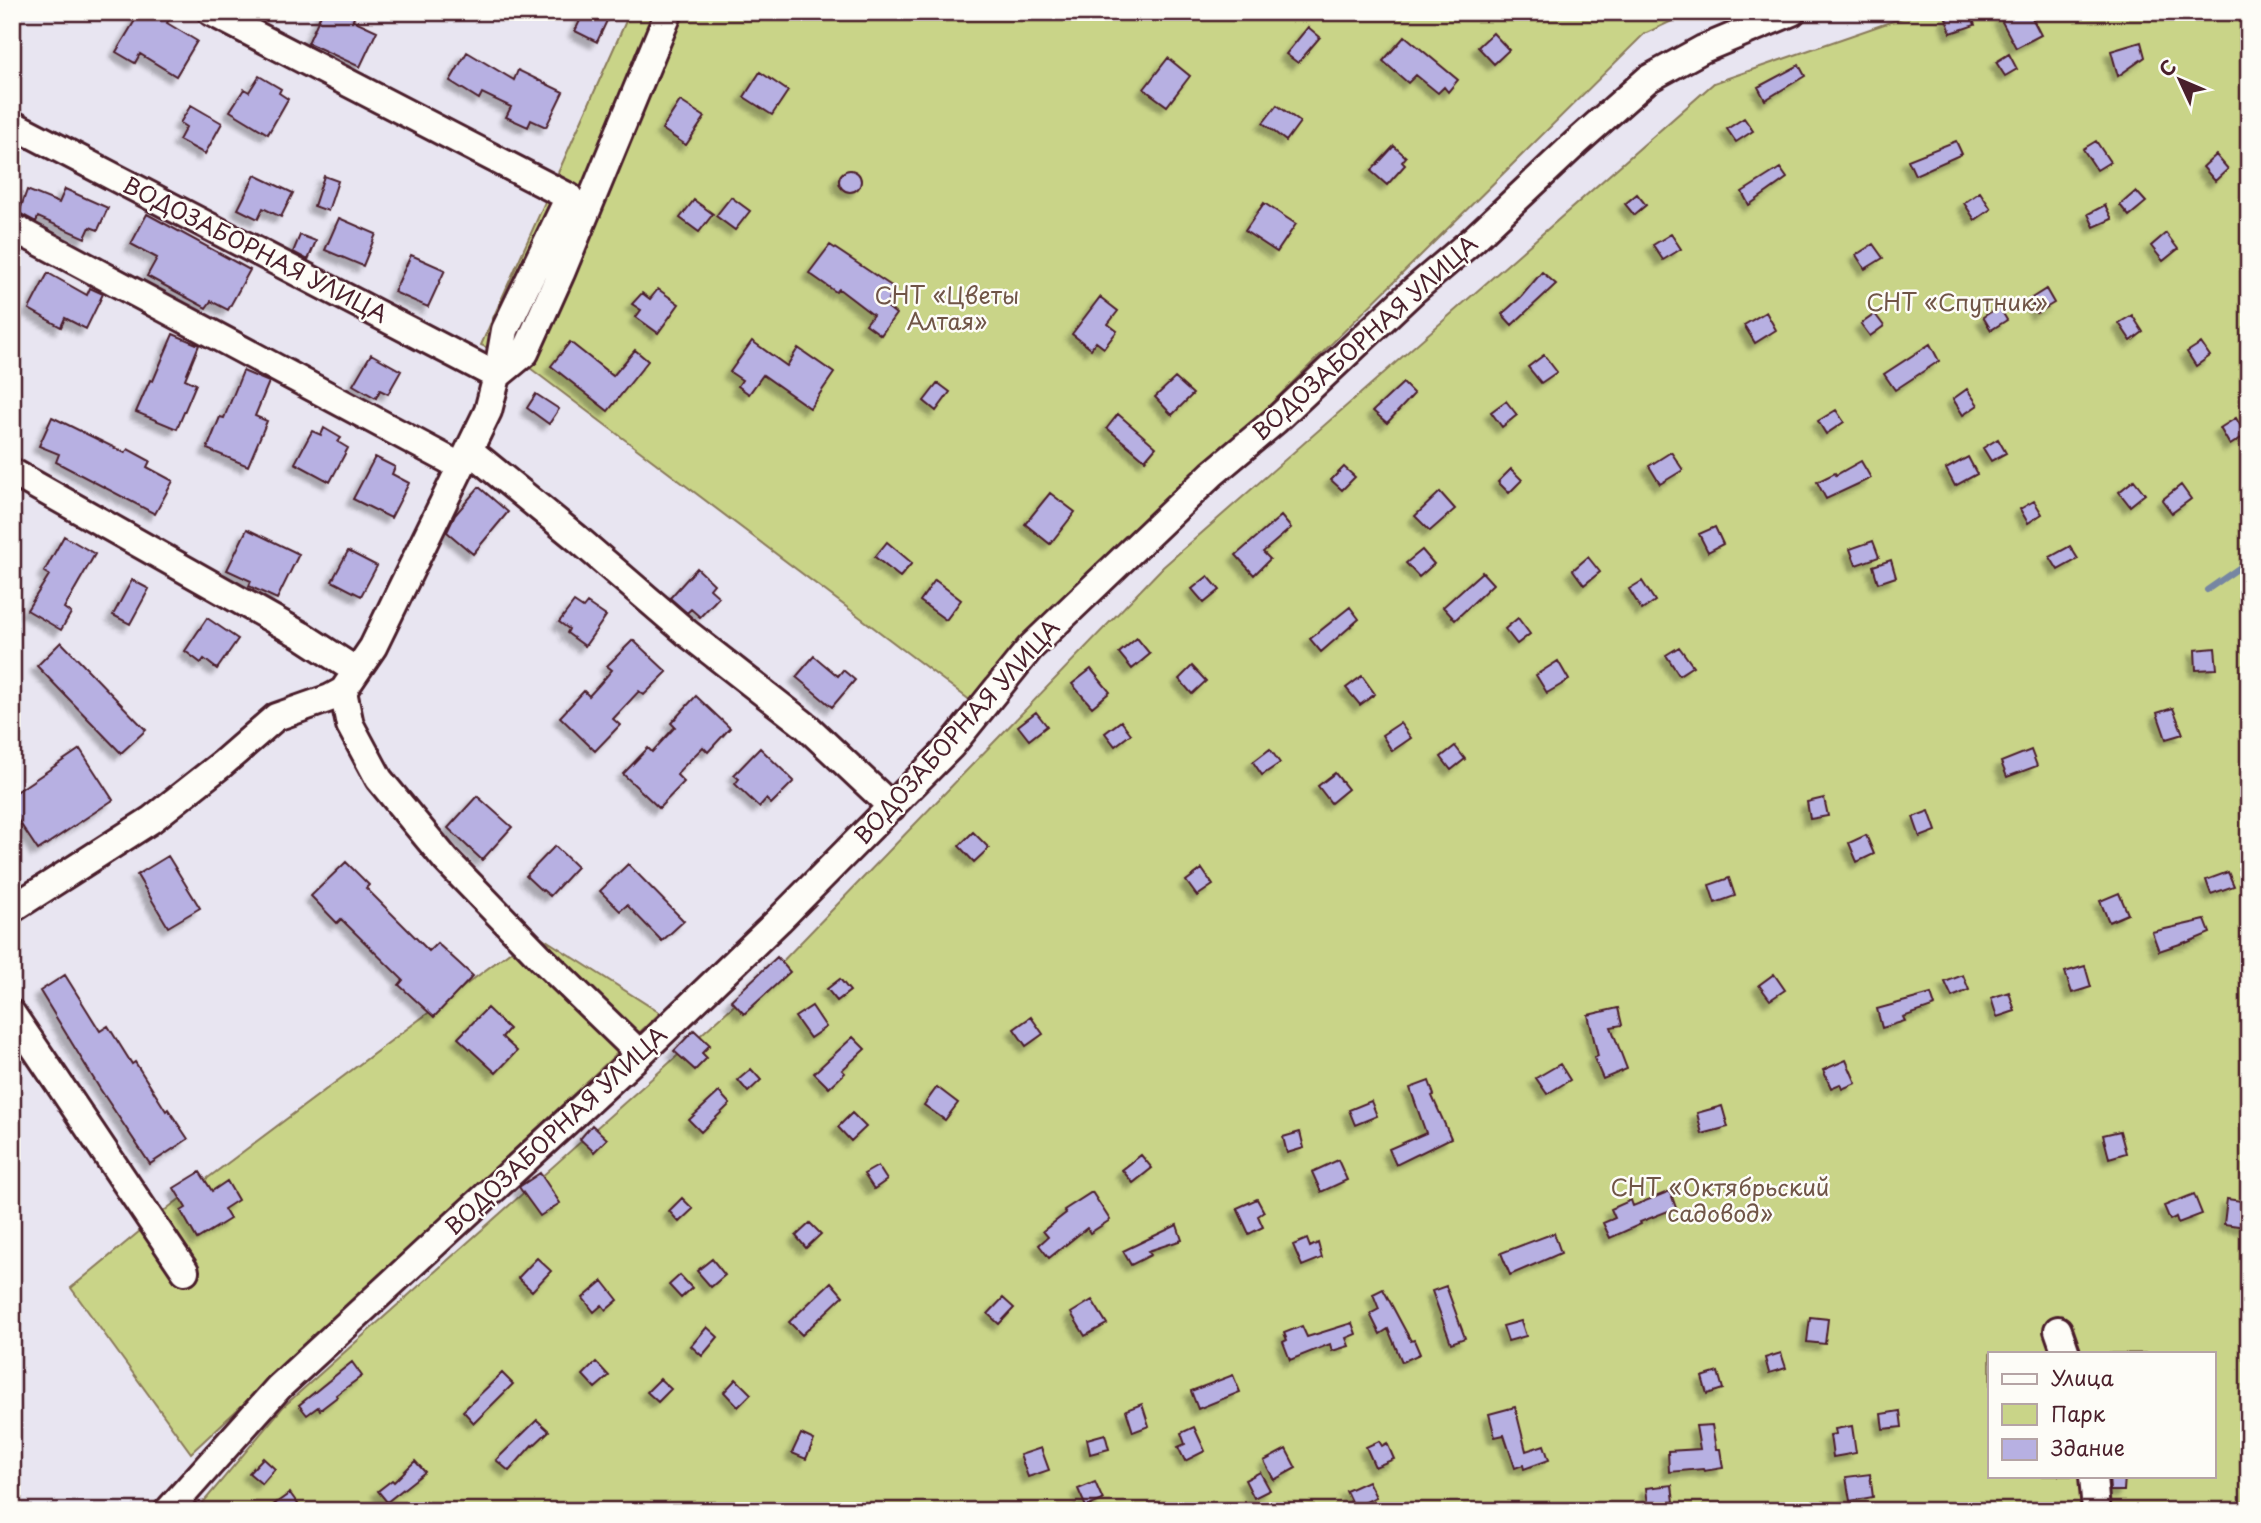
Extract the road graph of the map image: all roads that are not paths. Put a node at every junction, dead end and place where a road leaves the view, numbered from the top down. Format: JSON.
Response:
{"nodes":[{"id":1,"x":211,"y":12,"type":"edge"},
{"id":2,"x":669,"y":12,"type":"edge"},
{"id":3,"x":1792,"y":12,"type":"edge"},
{"id":4,"x":12,"y":124,"type":"edge"},
{"id":5,"x":12,"y":228,"type":"edge"},
{"id":6,"x":497,"y":376,"type":"junction"},
{"id":7,"x":464,"y":458,"type":"junction"},
{"id":8,"x":12,"y":472,"type":"edge"},
{"id":9,"x":349,"y":680,"type":"junction"},
{"id":10,"x":892,"y":807,"type":"junction"},
{"id":11,"x":12,"y":909,"type":"edge"},
{"id":12,"x":12,"y":1014,"type":"edge"},
{"id":13,"x":640,"y":1054,"type":"junction"},
{"id":14,"x":185,"y":1271,"type":"dead end"},
{"id":15,"x":2093,"y":1478,"type":"edge"},
{"id":16,"x":168,"y":1511,"type":"edge"},
{"id":17,"x":2096,"y":1511,"type":"edge"}],
"edges":[{"from":1,"to":6,"type":"street"},
{"from":2,"to":6,"type":"street"},
{"from":3,"to":10,"type":"street","name":"ВОДОЗАБОРНАЯ УЛИЦА"},
{"from":4,"to":6,"type":"street","name":"ВОДОЗАБОРНАЯ УЛИЦА"},
{"from":5,"to":7,"type":"street"},
{"from":6,"to":7,"type":"street"},
{"from":7,"to":9,"type":"street"},
{"from":7,"to":10,"type":"street"},
{"from":8,"to":9,"type":"street"},
{"from":9,"to":11,"type":"street"},
{"from":9,"to":13,"type":"street"},
{"from":10,"to":13,"type":"street","name":"ВОДОЗАБОРНАЯ УЛИЦА"},
{"from":12,"to":14,"type":"street"},
{"from":13,"to":16,"type":"street","name":"ВОДОЗАБОРНАЯ УЛИЦА"},
{"from":15,"to":17,"type":"street"}]}
